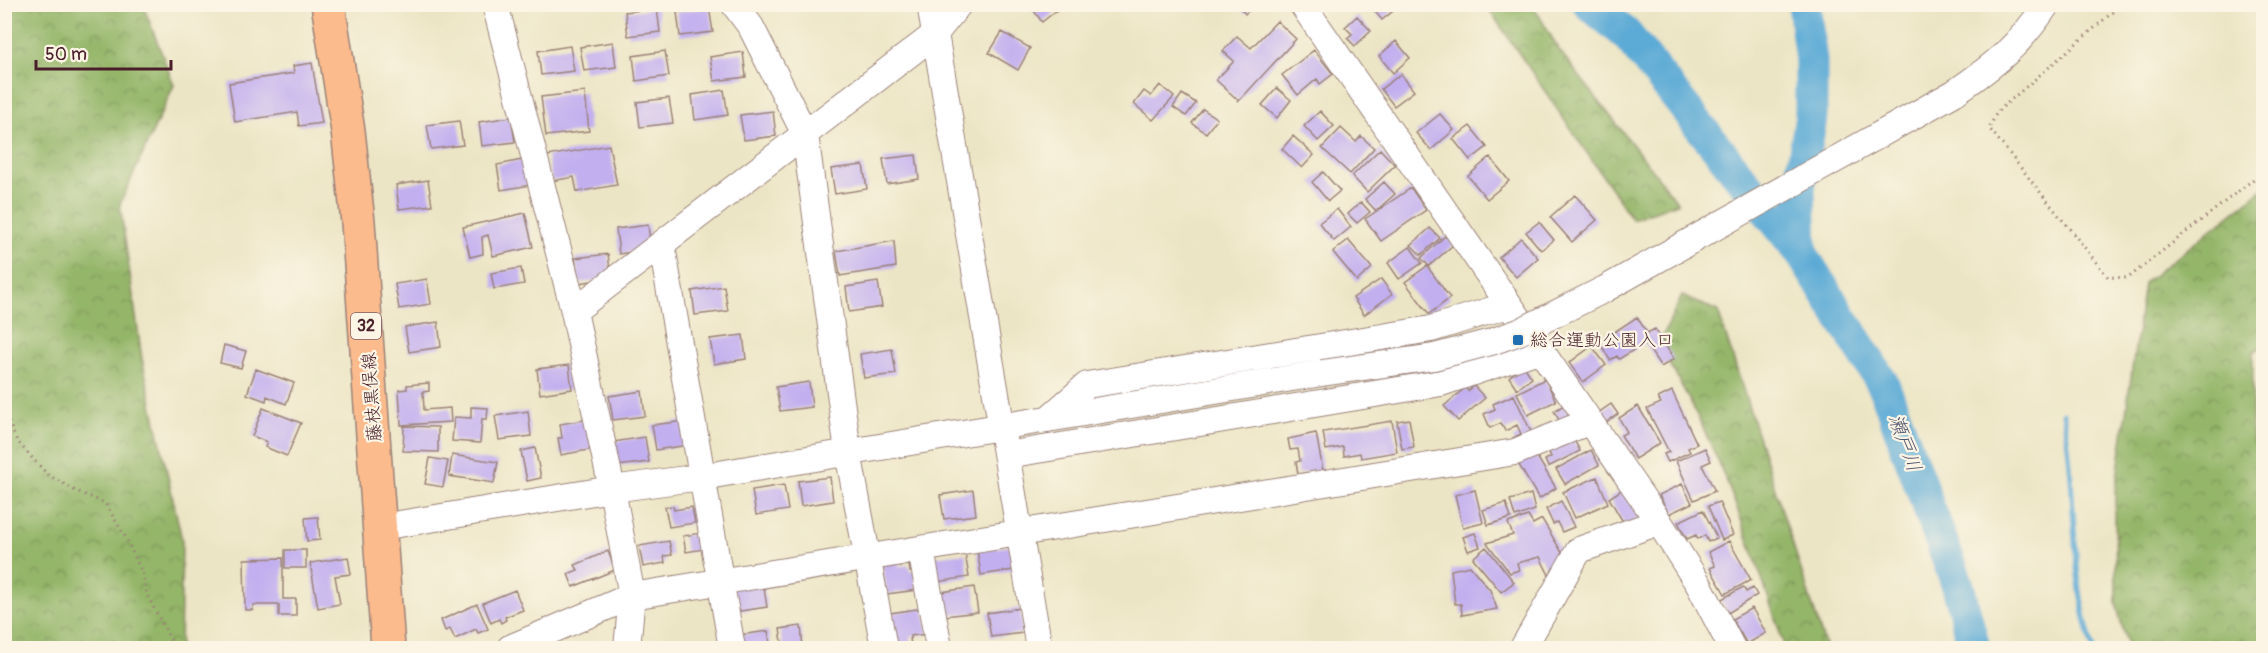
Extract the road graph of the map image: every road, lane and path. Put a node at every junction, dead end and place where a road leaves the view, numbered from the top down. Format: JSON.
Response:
{"nodes":[{"id":1,"x":328,"y":4,"type":"edge"},
{"id":2,"x":495,"y":4,"type":"edge"},
{"id":3,"x":734,"y":4,"type":"edge"},
{"id":4,"x":930,"y":4,"type":"edge"},
{"id":5,"x":959,"y":4,"type":"edge"},
{"id":6,"x":1302,"y":4,"type":"edge"},
{"id":7,"x":2047,"y":4,"type":"edge"},
{"id":8,"x":2122,"y":4,"type":"edge"},
{"id":9,"x":934,"y":35,"type":"junction"},
{"id":10,"x":805,"y":134,"type":"junction"},
{"id":11,"x":2264,"y":171,"type":"edge"},
{"id":12,"x":663,"y":246,"type":"junction"},
{"id":13,"x":1508,"y":305,"type":"junction"},
{"id":14,"x":574,"y":311,"type":"junction"},
{"id":15,"x":1538,"y":350,"type":"junction"},
{"id":16,"x":4,"y":411,"type":"edge"},
{"id":17,"x":1048,"y":420,"type":"junction"},
{"id":18,"x":1588,"y":423,"type":"junction"},
{"id":19,"x":1002,"y":428,"type":"junction"},
{"id":20,"x":848,"y":452,"type":"junction"},
{"id":21,"x":1007,"y":455,"type":"junction"},
{"id":22,"x":701,"y":477,"type":"junction"},
{"id":23,"x":612,"y":489,"type":"junction"},
{"id":24,"x":1659,"y":522,"type":"junction"},
{"id":25,"x":381,"y":527,"type":"junction"},
{"id":26,"x":1019,"y":534,"type":"junction"},
{"id":27,"x":921,"y":550,"type":"junction"},
{"id":28,"x":868,"y":558,"type":"junction"},
{"id":29,"x":722,"y":583,"type":"junction"},
{"id":30,"x":632,"y":596,"type":"junction"},
{"id":31,"x":938,"y":642,"type":"dead end"},
{"id":32,"x":175,"y":648,"type":"edge"},
{"id":33,"x":388,"y":648,"type":"edge"},
{"id":34,"x":510,"y":648,"type":"edge"},
{"id":35,"x":627,"y":648,"type":"edge"},
{"id":36,"x":732,"y":648,"type":"edge"},
{"id":37,"x":884,"y":648,"type":"edge"},
{"id":38,"x":1039,"y":648,"type":"edge"},
{"id":39,"x":1523,"y":648,"type":"edge"},
{"id":40,"x":1732,"y":648,"type":"edge"}],
"edges":[{"from":1,"to":25,"type":"main road","name":"藤枝黒俣線","number":"32"},
{"from":2,"to":14,"type":"street"},
{"from":3,"to":10,"type":"street"},
{"from":4,"to":9,"type":"street"},
{"from":5,"to":9,"type":"street"},
{"from":6,"to":13,"type":"street"},
{"from":7,"to":17,"type":"street","bridge":true},
{"from":8,"to":11,"type":"path"},
{"from":9,"to":10,"type":"street"},
{"from":9,"to":19,"type":"street"},
{"from":10,"to":12,"type":"street"},
{"from":10,"to":20,"type":"street"},
{"from":12,"to":14,"type":"street"},
{"from":12,"to":22,"type":"street"},
{"from":13,"to":15,"type":"street"},
{"from":13,"to":17,"type":"street"},
{"from":14,"to":23,"type":"street"},
{"from":15,"to":18,"type":"street"},
{"from":15,"to":21,"type":"street"},
{"from":16,"to":32,"type":"path"},
{"from":17,"to":19,"type":"street"},
{"from":18,"to":24,"type":"street"},
{"from":18,"to":26,"type":"street"},
{"from":19,"to":20,"type":"street"},
{"from":19,"to":21,"type":"street"},
{"from":20,"to":22,"type":"street"},
{"from":20,"to":28,"type":"street"},
{"from":21,"to":26,"type":"street"},
{"from":22,"to":23,"type":"street"},
{"from":22,"to":29,"type":"street"},
{"from":23,"to":25,"type":"street"},
{"from":23,"to":30,"type":"street"},
{"from":24,"to":39,"type":"street"},
{"from":24,"to":40,"type":"street"},
{"from":25,"to":33,"type":"main road","name":"藤枝黒俣線","number":"32"},
{"from":26,"to":27,"type":"street"},
{"from":26,"to":38,"type":"street"},
{"from":27,"to":28,"type":"street"},
{"from":27,"to":31,"type":"street"},
{"from":28,"to":29,"type":"street"},
{"from":28,"to":37,"type":"street"},
{"from":29,"to":30,"type":"street"},
{"from":29,"to":36,"type":"street"},
{"from":30,"to":34,"type":"street"},
{"from":30,"to":35,"type":"street"}]}
